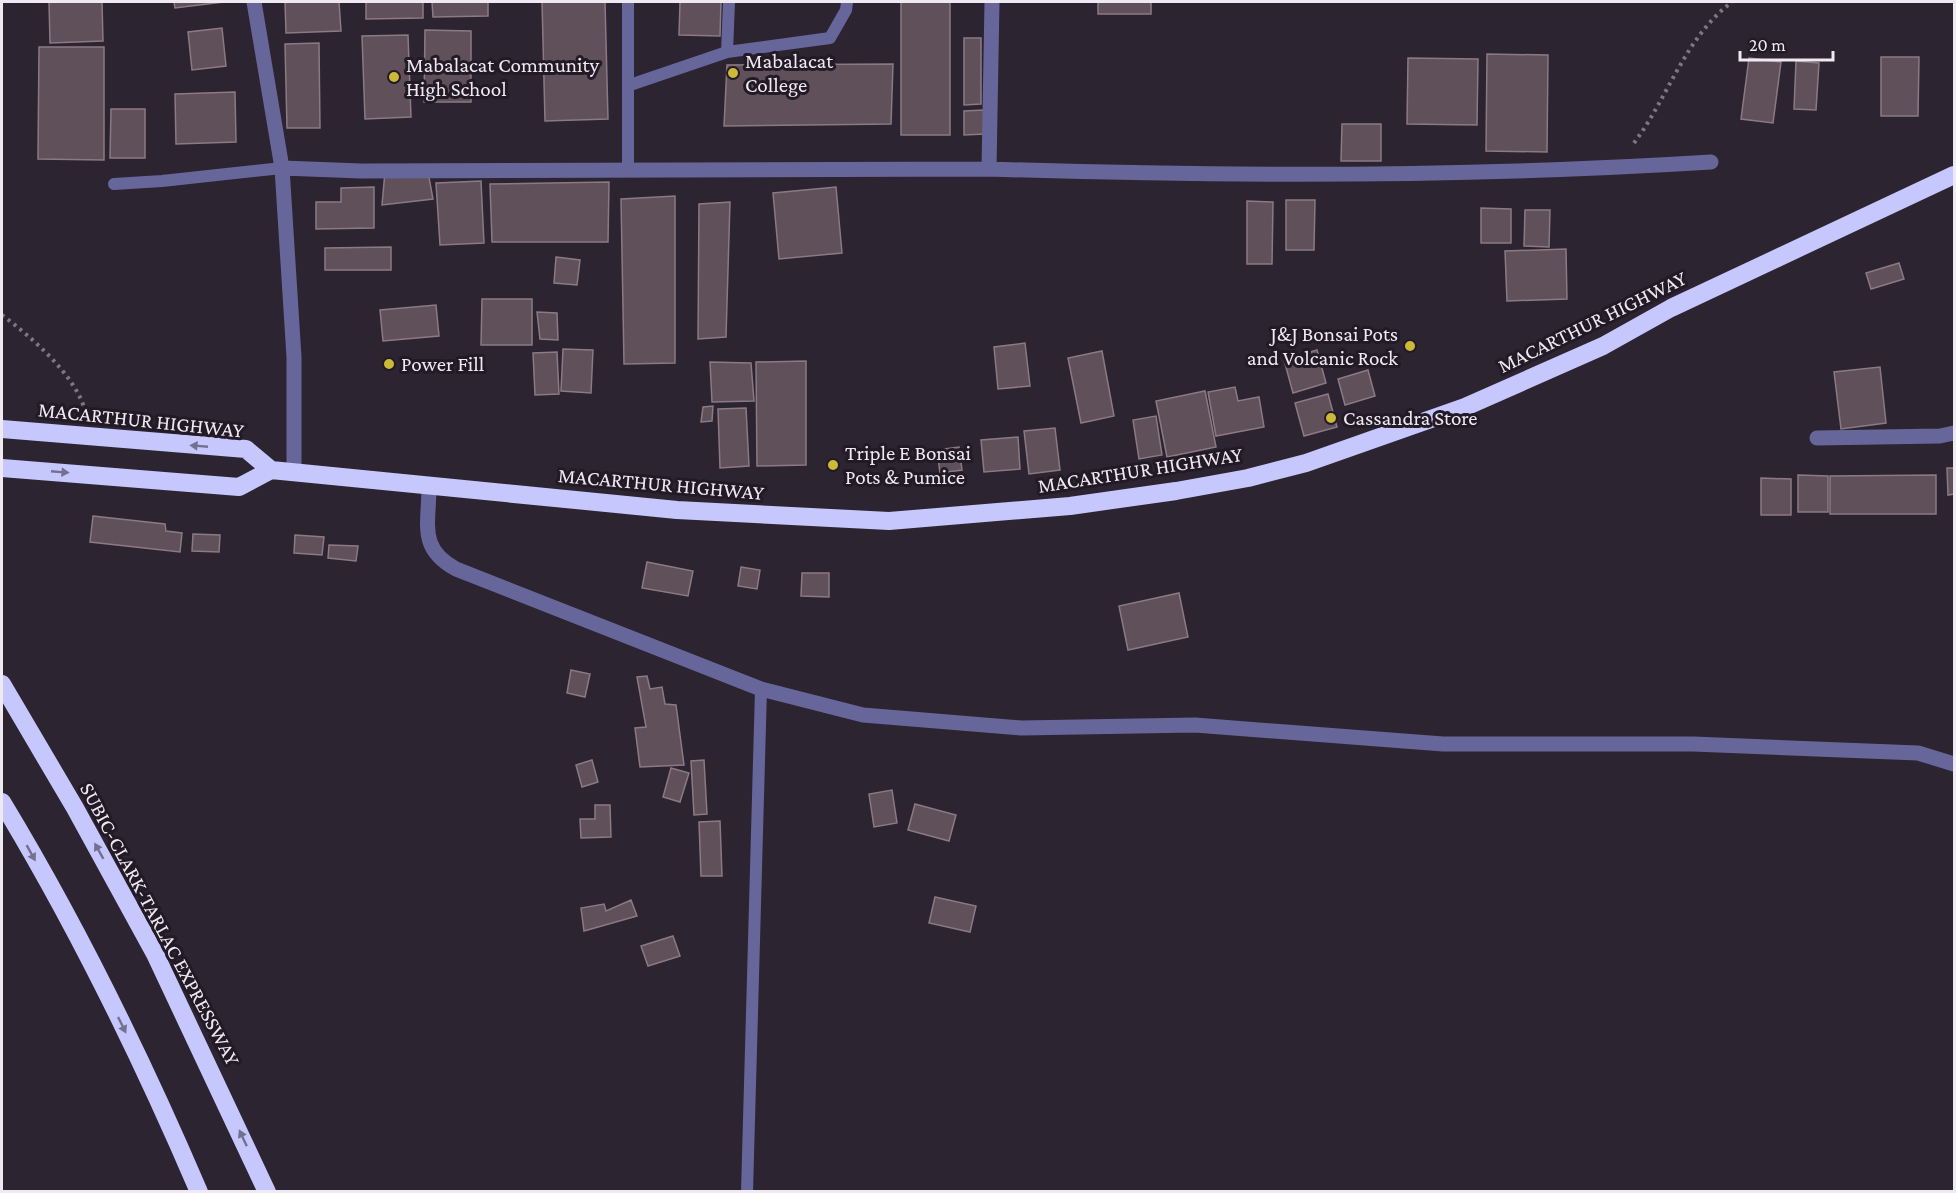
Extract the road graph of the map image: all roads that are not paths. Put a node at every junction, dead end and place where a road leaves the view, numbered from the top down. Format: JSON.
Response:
{"nodes":[{"id":1,"x":254,"y":2,"type":"edge"},
{"id":2,"x":628,"y":2,"type":"edge"},
{"id":3,"x":729,"y":2,"type":"edge"},
{"id":4,"x":847,"y":2,"type":"edge"},
{"id":5,"x":992,"y":2,"type":"edge"},
{"id":6,"x":727,"y":52,"type":"junction"},
{"id":7,"x":630,"y":85,"type":"junction"},
{"id":8,"x":1711,"y":162,"type":"dead end"},
{"id":9,"x":282,"y":168,"type":"junction"},
{"id":10,"x":989,"y":169,"type":"junction"},
{"id":11,"x":628,"y":170,"type":"junction"},
{"id":12,"x":1954,"y":176,"type":"edge"},
{"id":13,"x":114,"y":184,"type":"dead end"},
{"id":14,"x":2,"y":429,"type":"edge"},
{"id":15,"x":1954,"y":433,"type":"edge"},
{"id":16,"x":1817,"y":438,"type":"dead end"},
{"id":17,"x":2,"y":468,"type":"edge"},
{"id":18,"x":271,"y":470,"type":"junction"},
{"id":19,"x":294,"y":472,"type":"junction"},
{"id":20,"x":429,"y":486,"type":"junction"},
{"id":21,"x":2,"y":684,"type":"edge"},
{"id":22,"x":761,"y":689,"type":"junction"},
{"id":23,"x":1954,"y":764,"type":"edge"},
{"id":24,"x":2,"y":802,"type":"edge"},
{"id":25,"x":199,"y":1191,"type":"edge"},
{"id":26,"x":267,"y":1191,"type":"edge"},
{"id":27,"x":747,"y":1191,"type":"edge"}],
"edges":[{"from":1,"to":9,"type":"street"},
{"from":2,"to":7,"type":"lane"},
{"from":3,"to":6,"type":"lane"},
{"from":4,"to":6,"type":"lane"},
{"from":5,"to":10,"type":"street"},
{"from":6,"to":7,"type":"lane"},
{"from":7,"to":11,"type":"lane"},
{"from":8,"to":10,"type":"street"},
{"from":9,"to":11,"type":"street"},
{"from":9,"to":13,"type":"lane"},
{"from":9,"to":19,"type":"street"},
{"from":10,"to":11,"type":"street"},
{"from":12,"to":20,"type":"highway","name":"MACARTHUR HIGHWAY"},
{"from":18,"to":14,"type":"highway","name":"MACARTHUR HIGHWAY","one_way":true},
{"from":15,"to":16,"type":"street"},
{"from":17,"to":18,"type":"highway","one_way":true},
{"from":18,"to":19,"type":"highway","name":"MACARTHUR HIGHWAY"},
{"from":19,"to":20,"type":"highway","name":"MACARTHUR HIGHWAY"},
{"from":20,"to":22,"type":"street"},
{"from":26,"to":21,"type":"highway","name":"SUBIC-CLARK-TARLAC EXPRESSWAY","one_way":true},
{"from":22,"to":23,"type":"street"},
{"from":22,"to":27,"type":"lane"},
{"from":24,"to":25,"type":"highway","one_way":true}]}
